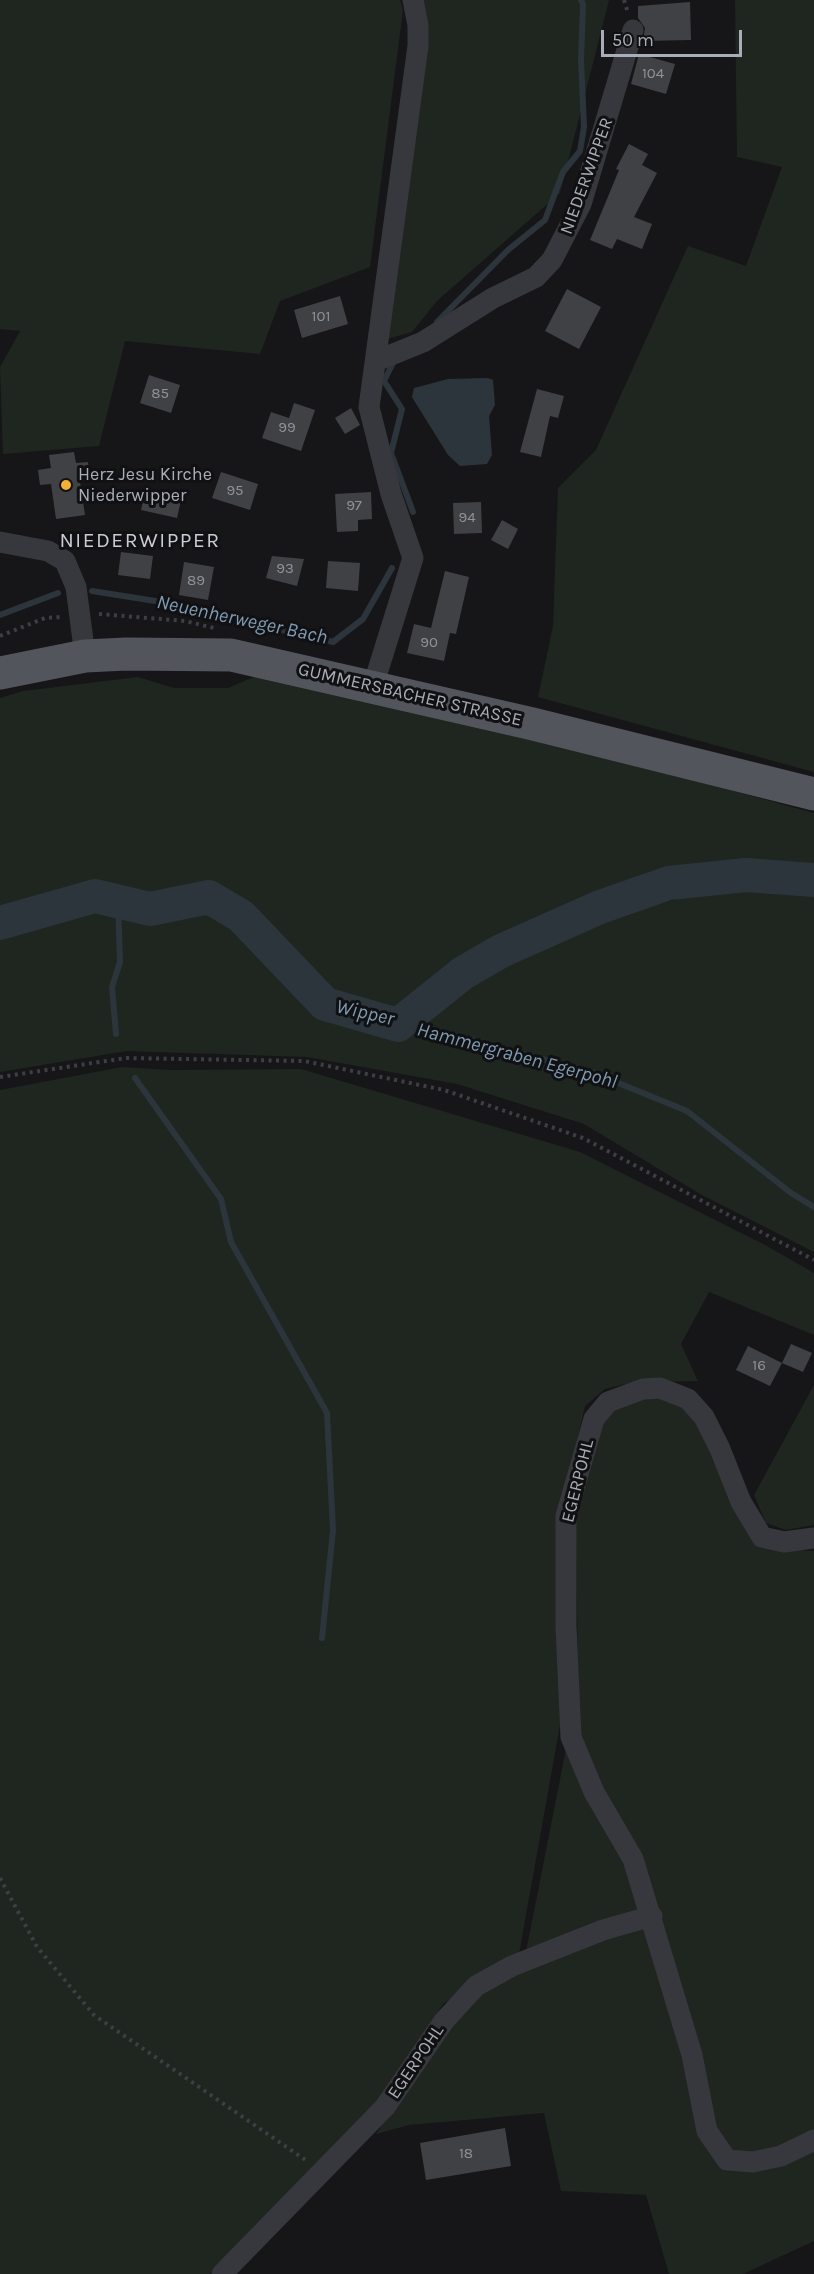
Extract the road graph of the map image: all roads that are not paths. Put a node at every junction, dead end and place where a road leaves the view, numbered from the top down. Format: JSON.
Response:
{"nodes":[{"id":1,"x":413,"y":0,"type":"edge"},
{"id":2,"x":633,"y":30,"type":"dead end"},
{"id":3,"x":376,"y":361,"type":"junction"},
{"id":4,"x":0,"y":542,"type":"edge"},
{"id":5,"x":85,"y":656,"type":"junction"},
{"id":6,"x":0,"y":673,"type":"edge"},
{"id":7,"x":372,"y":686,"type":"junction"},
{"id":8,"x":814,"y":794,"type":"edge"},
{"id":9,"x":814,"y":1538,"type":"edge"},
{"id":10,"x":652,"y":1916,"type":"junction"},
{"id":11,"x":814,"y":2140,"type":"edge"},
{"id":12,"x":222,"y":2274,"type":"edge"}],
"edges":[{"from":1,"to":3,"type":"street"},
{"from":2,"to":3,"type":"street","name":"NIEDERWIPPER"},
{"from":3,"to":7,"type":"street"},
{"from":4,"to":5,"type":"street"},
{"from":5,"to":6,"type":"main road","name":"GUMMERSBACHER STRASSE"},
{"from":5,"to":7,"type":"main road","name":"GUMMERSBACHER STRASSE"},
{"from":7,"to":8,"type":"main road","name":"GUMMERSBACHER STRASSE"},
{"from":9,"to":10,"type":"street","name":"EGERPOHL"},
{"from":10,"to":11,"type":"street","name":"EGERPOHL"},
{"from":10,"to":12,"type":"street","name":"EGERPOHL"}]}
